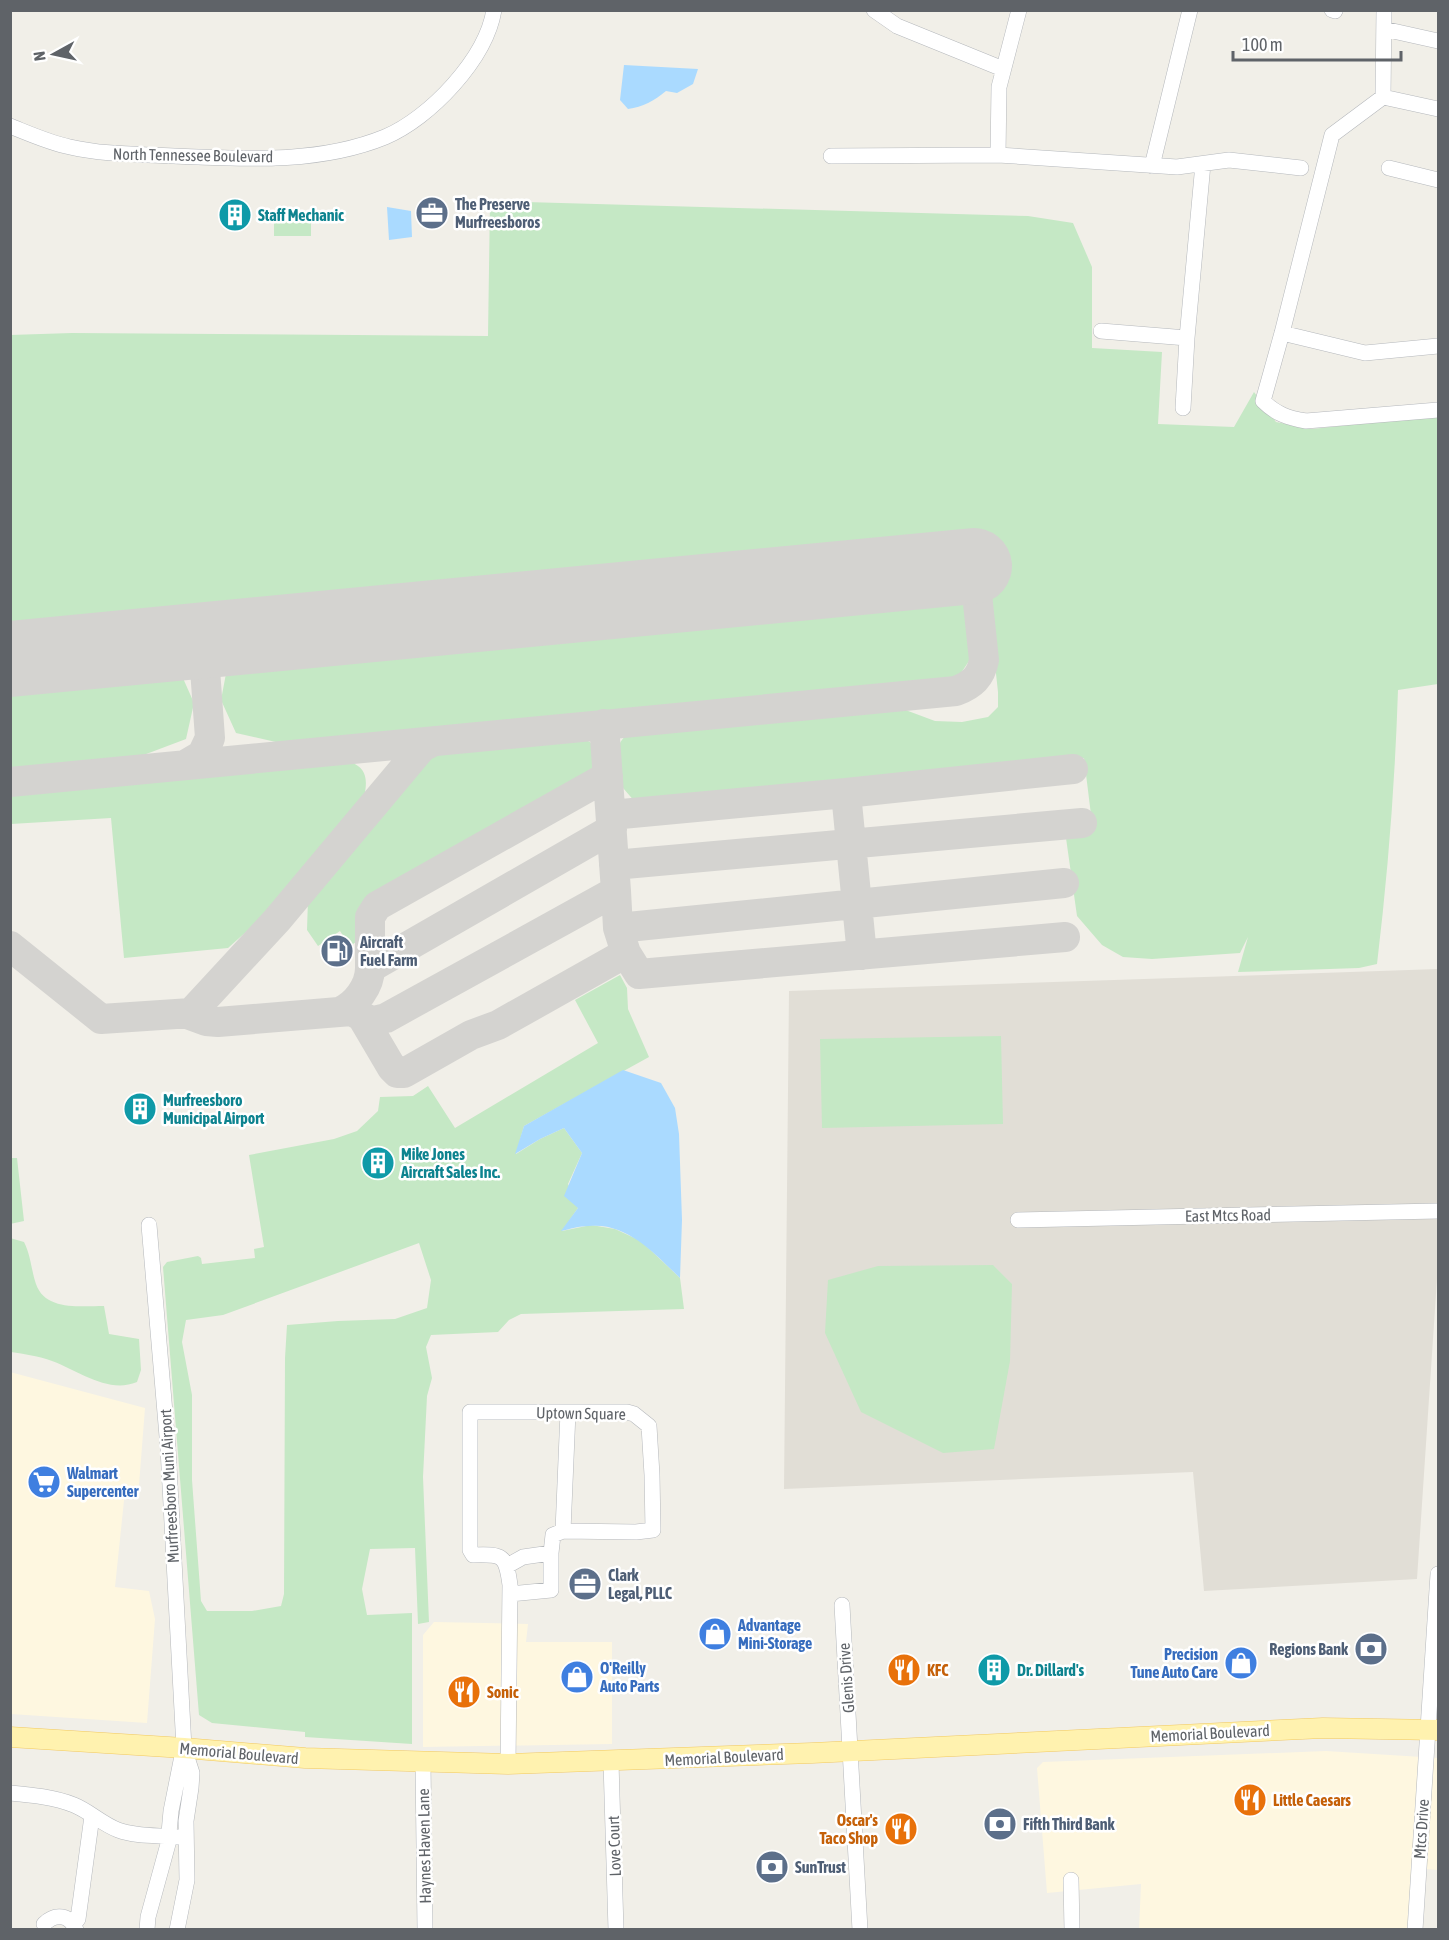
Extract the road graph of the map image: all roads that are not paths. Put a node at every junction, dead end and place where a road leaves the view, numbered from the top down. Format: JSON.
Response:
{"nodes":[{"id":1,"x":495,"y":10,"type":"edge"},
{"id":2,"x":874,"y":10,"type":"edge"},
{"id":3,"x":1019,"y":10,"type":"edge"},
{"id":4,"x":1190,"y":10,"type":"edge"},
{"id":5,"x":1384,"y":10,"type":"edge"},
{"id":6,"x":1384,"y":29,"type":"junction"},
{"id":7,"x":1438,"y":41,"type":"edge"},
{"id":8,"x":1003,"y":69,"type":"junction"},
{"id":9,"x":1383,"y":97,"type":"junction"},
{"id":10,"x":1438,"y":109,"type":"edge"},
{"id":11,"x":10,"y":126,"type":"edge"},
{"id":12,"x":998,"y":155,"type":"junction"},
{"id":13,"x":831,"y":156,"type":"dead end"},
{"id":14,"x":1203,"y":164,"type":"junction"},
{"id":15,"x":1152,"y":166,"type":"junction"},
{"id":16,"x":1301,"y":168,"type":"dead end"},
{"id":17,"x":1389,"y":168,"type":"dead end"},
{"id":18,"x":1438,"y":180,"type":"edge"},
{"id":19,"x":1101,"y":331,"type":"dead end"},
{"id":20,"x":1282,"y":333,"type":"junction"},
{"id":21,"x":1187,"y":338,"type":"junction"},
{"id":22,"x":1438,"y":346,"type":"edge"},
{"id":23,"x":1183,"y":408,"type":"dead end"},
{"id":24,"x":1438,"y":410,"type":"edge"},
{"id":25,"x":1438,"y":1211,"type":"edge"},
{"id":26,"x":1018,"y":1220,"type":"dead end"},
{"id":27,"x":149,"y":1225,"type":"dead end"},
{"id":28,"x":568,"y":1412,"type":"junction"},
{"id":29,"x":564,"y":1531,"type":"junction"},
{"id":30,"x":551,"y":1553,"type":"junction"},
{"id":31,"x":507,"y":1566,"type":"junction"},
{"id":32,"x":1438,"y":1574,"type":"edge"},
{"id":33,"x":510,"y":1594,"type":"junction"},
{"id":34,"x":842,"y":1605,"type":"dead end"},
{"id":35,"x":1433,"y":1730,"type":"edge"},
{"id":36,"x":10,"y":1737,"type":"edge"},
{"id":37,"x":184,"y":1748,"type":"junction"},
{"id":38,"x":850,"y":1751,"type":"junction"},
{"id":39,"x":423,"y":1762,"type":"junction"},
{"id":40,"x":611,"y":1762,"type":"junction"},
{"id":41,"x":508,"y":1764,"type":"junction"},
{"id":42,"x":10,"y":1794,"type":"edge"},
{"id":43,"x":92,"y":1816,"type":"junction"},
{"id":44,"x":169,"y":1836,"type":"junction"},
{"id":45,"x":187,"y":1838,"type":"junction"},
{"id":46,"x":1071,"y":1880,"type":"dead end"},
{"id":47,"x":44,"y":1924,"type":"dead end"},
{"id":48,"x":75,"y":1927,"type":"edge"},
{"id":49,"x":147,"y":1929,"type":"edge"},
{"id":50,"x":177,"y":1929,"type":"edge"},
{"id":51,"x":425,"y":1929,"type":"edge"},
{"id":52,"x":616,"y":1929,"type":"edge"},
{"id":53,"x":860,"y":1929,"type":"edge"},
{"id":54,"x":1072,"y":1929,"type":"edge"},
{"id":55,"x":1415,"y":1929,"type":"edge"}],
"edges":[{"from":1,"to":11,"type":"street","name":"North Tennessee Boulevard"},
{"from":2,"to":8,"type":"street"},
{"from":3,"to":8,"type":"street"},
{"from":4,"to":15,"type":"street"},
{"from":5,"to":6,"type":"street"},
{"from":6,"to":7,"type":"street"},
{"from":6,"to":9,"type":"street"},
{"from":8,"to":12,"type":"street"},
{"from":9,"to":10,"type":"street"},
{"from":9,"to":20,"type":"street"},
{"from":12,"to":13,"type":"street"},
{"from":12,"to":15,"type":"street"},
{"from":14,"to":15,"type":"street"},
{"from":14,"to":16,"type":"street"},
{"from":14,"to":21,"type":"street"},
{"from":17,"to":18,"type":"street"},
{"from":19,"to":21,"type":"street"},
{"from":20,"to":22,"type":"street"},
{"from":20,"to":24,"type":"street"},
{"from":21,"to":23,"type":"street"},
{"from":25,"to":26,"type":"street","name":"East Mtcs Road"},
{"from":27,"to":37,"type":"street","name":"Murfreesboro Muni Airport"},
{"from":28,"to":29,"type":"street"},
{"from":28,"to":29,"type":"street","name":"Uptown Square"},
{"from":28,"to":31,"type":"street","name":"Uptown Square"},
{"from":29,"to":30,"type":"street"},
{"from":30,"to":31,"type":"street"},
{"from":30,"to":33,"type":"street"},
{"from":31,"to":33,"type":"street"},
{"from":32,"to":35,"type":"street","name":"Mtcs Drive"},
{"from":33,"to":41,"type":"street"},
{"from":34,"to":38,"type":"street","name":"Glenis Drive"},
{"from":35,"to":38,"type":"main road","name":"Memorial Boulevard"},
{"from":35,"to":55,"type":"street","name":"Mtcs Drive"},
{"from":36,"to":37,"type":"main road","name":"Memorial Boulevard"},
{"from":37,"to":39,"type":"main road","name":"Memorial Boulevard"},
{"from":37,"to":44,"type":"street"},
{"from":37,"to":45,"type":"street"},
{"from":38,"to":40,"type":"main road","name":"Memorial Boulevard"},
{"from":38,"to":53,"type":"street","name":"Glenis Drive"},
{"from":39,"to":41,"type":"main road","name":"Memorial Boulevard"},
{"from":39,"to":51,"type":"street","name":"Haynes Haven Lane"},
{"from":40,"to":41,"type":"main road","name":"Memorial Boulevard"},
{"from":40,"to":52,"type":"street","name":"Love Court"},
{"from":42,"to":43,"type":"street"},
{"from":43,"to":44,"type":"street"},
{"from":43,"to":48,"type":"street"},
{"from":44,"to":45,"type":"street"},
{"from":44,"to":49,"type":"street"},
{"from":45,"to":50,"type":"street"},
{"from":46,"to":54,"type":"street"},
{"from":47,"to":48,"type":"street"}]}
